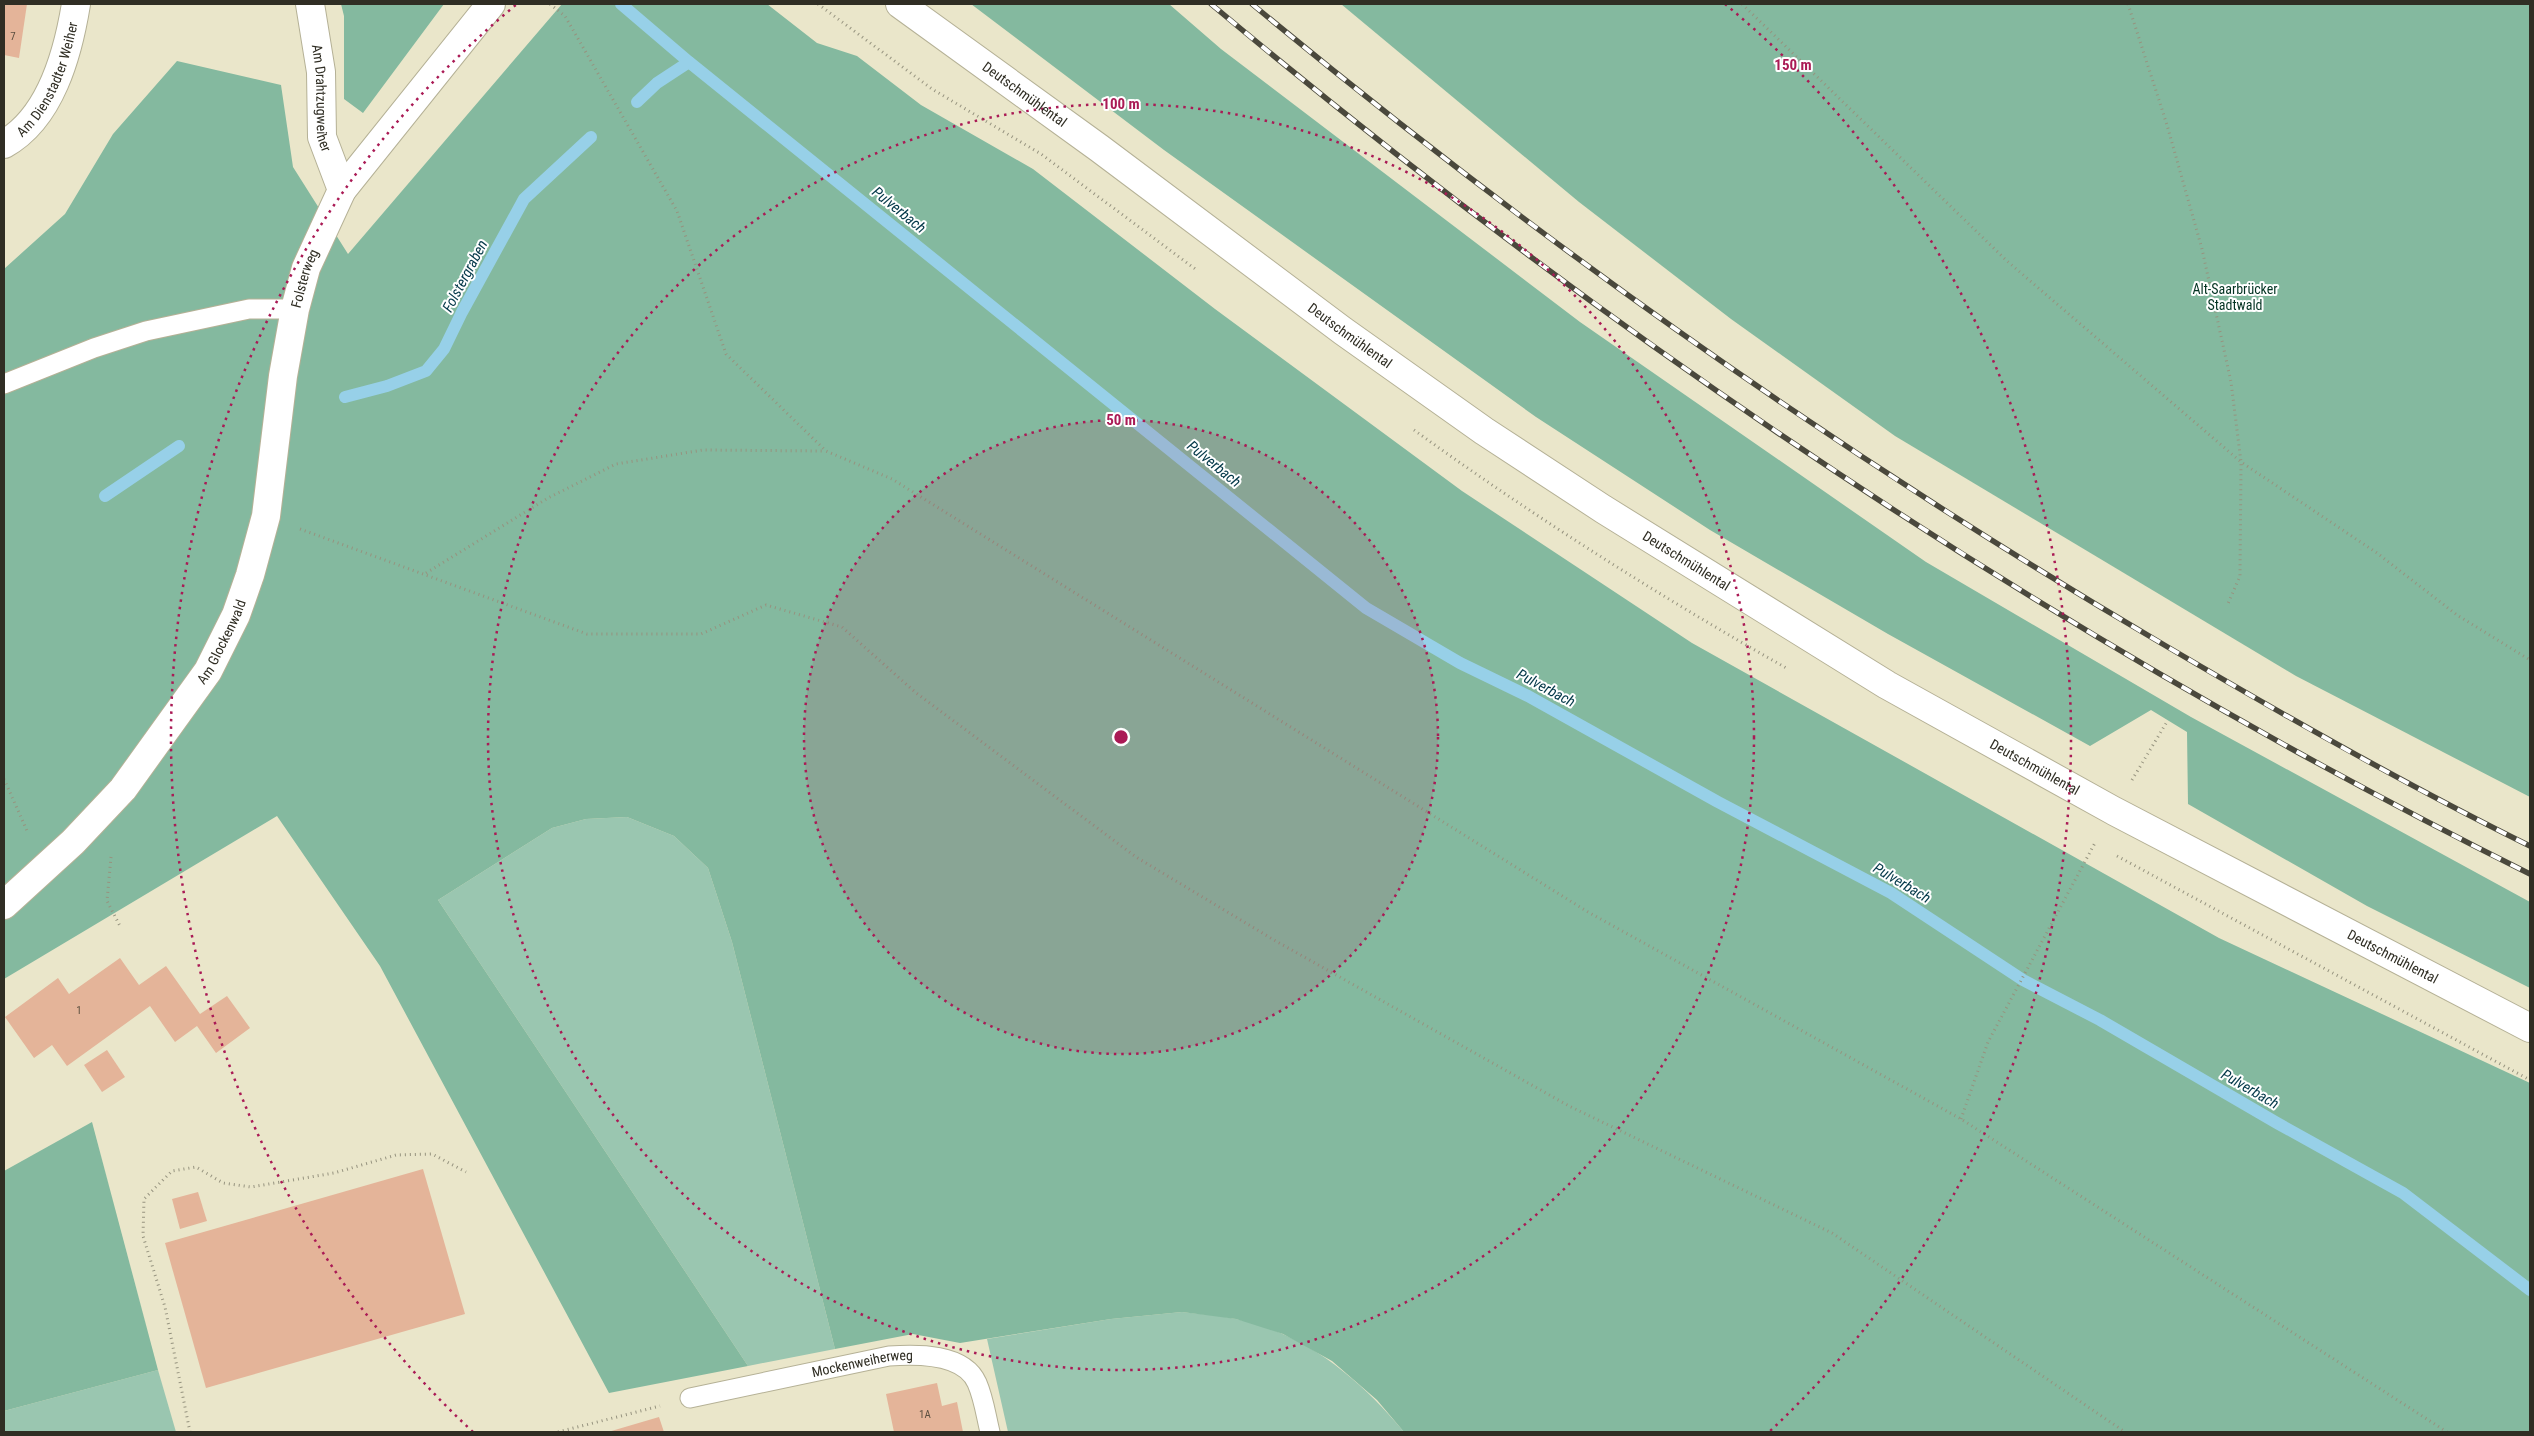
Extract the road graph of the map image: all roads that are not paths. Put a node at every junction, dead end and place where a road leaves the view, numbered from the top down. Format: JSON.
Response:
{"nodes":[{"id":1,"x":76,"y":4,"type":"edge"},
{"id":2,"x":310,"y":4,"type":"edge"},
{"id":3,"x":491,"y":4,"type":"edge"},
{"id":4,"x":900,"y":4,"type":"edge"},
{"id":5,"x":4,"y":144,"type":"edge"},
{"id":6,"x":342,"y":190,"type":"junction"},
{"id":7,"x":295,"y":309,"type":"junction"},
{"id":8,"x":4,"y":384,"type":"edge"},
{"id":9,"x":4,"y":905,"type":"edge"},
{"id":10,"x":2530,"y":1028,"type":"edge"},
{"id":11,"x":690,"y":1398,"type":"road end"},
{"id":12,"x":990,"y":1432,"type":"edge"}],
"edges":[{"from":1,"to":5,"type":"main road","name":"Am Dienstadter Weiher"},
{"from":2,"to":6,"type":"main road","name":"Am Drahtzugweiher"},
{"from":3,"to":6,"type":"main road","name":"Folsterweg"},
{"from":4,"to":10,"type":"main road","name":"Deutschmühlental"},
{"from":6,"to":7,"type":"main road","name":"Folsterweg"},
{"from":7,"to":8,"type":"lane","name":"Folsterweg"},
{"from":7,"to":9,"type":"main road","name":"Am Glockenwald"},
{"from":11,"to":12,"type":"lane","name":"Mockenweiherweg"}]}
